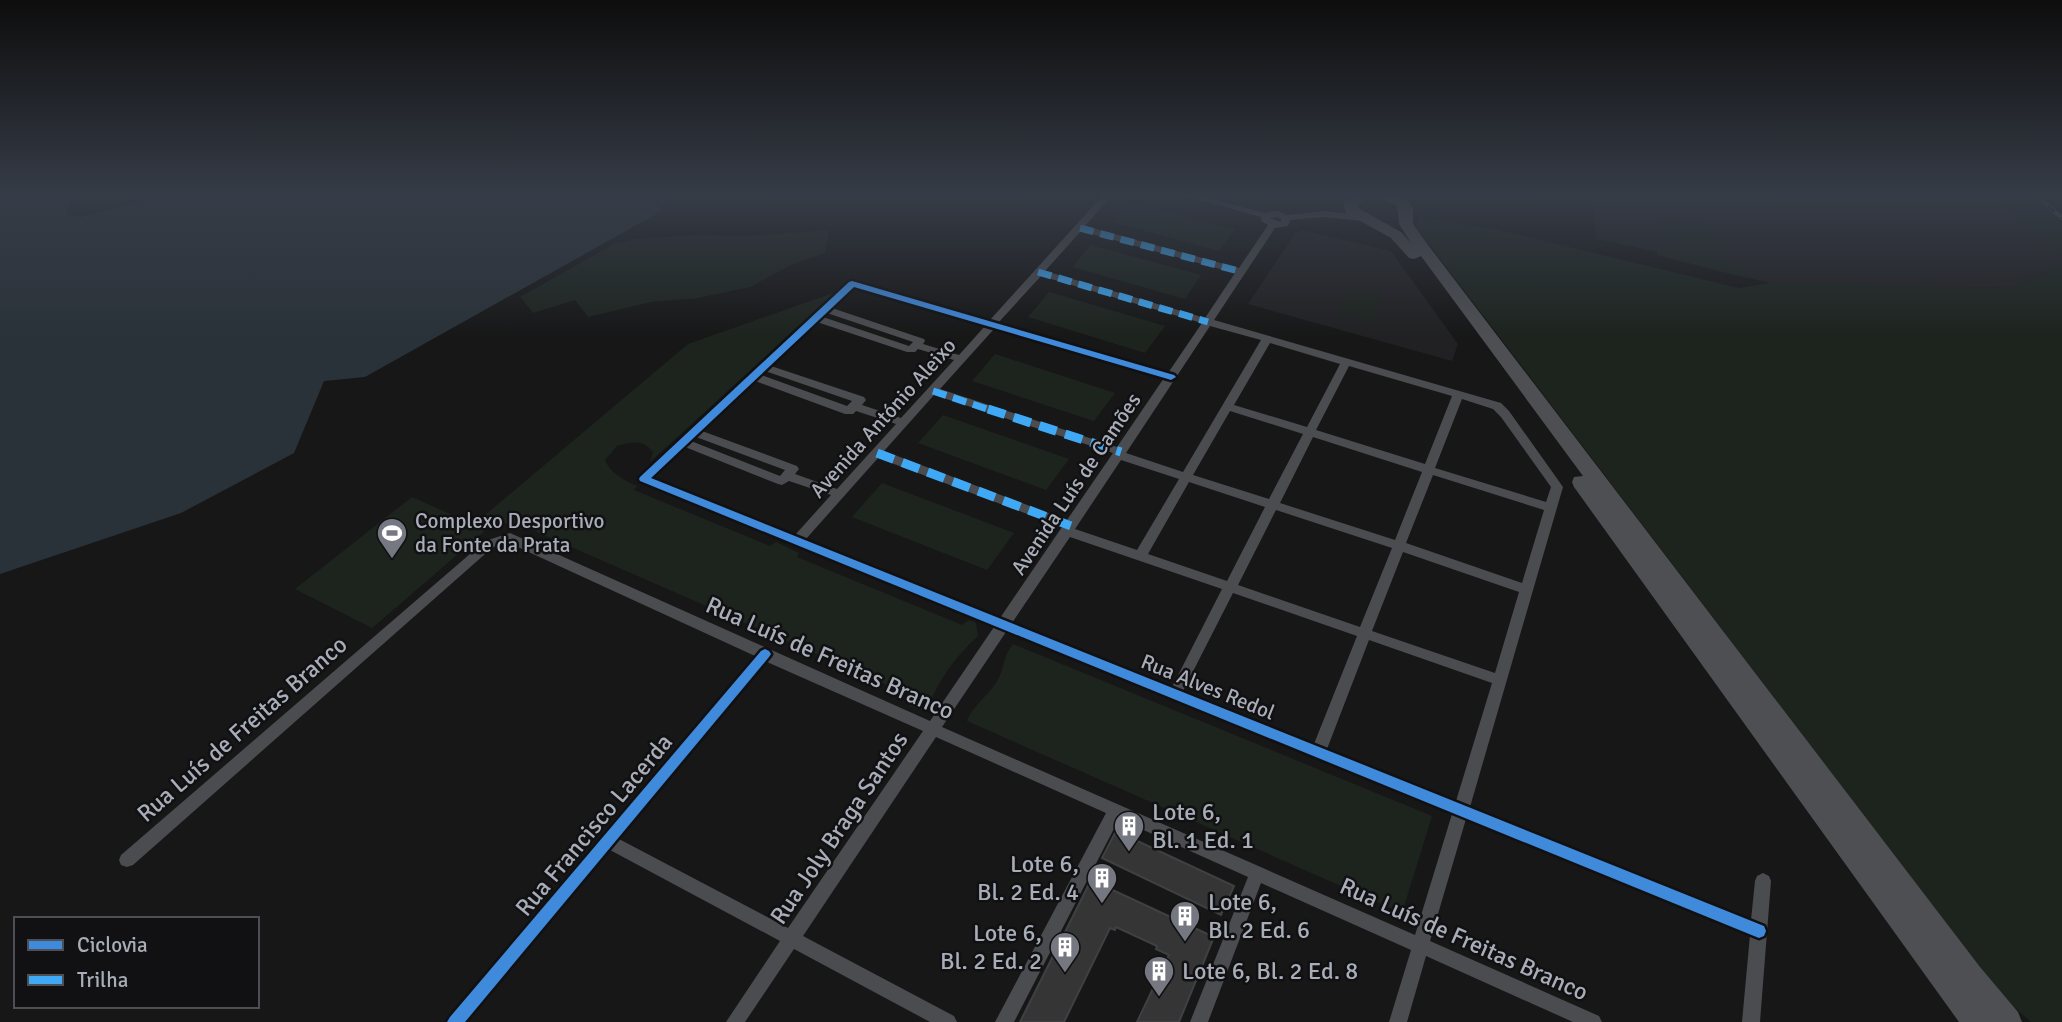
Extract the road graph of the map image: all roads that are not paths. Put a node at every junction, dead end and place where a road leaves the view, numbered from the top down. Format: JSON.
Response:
{"nodes":[{"id":1,"x":1067,"y":242,"type":"edge"},
{"id":2,"x":1130,"y":242,"type":"edge"},
{"id":3,"x":1262,"y":242,"type":"edge"},
{"id":4,"x":1402,"y":242,"type":"edge"},
{"id":5,"x":1418,"y":242,"type":"edge"},
{"id":6,"x":1038,"y":272,"type":"junction"},
{"id":7,"x":1242,"y":272,"type":"junction"},
{"id":8,"x":824,"y":309,"type":"junction"},
{"id":9,"x":815,"y":318,"type":"junction"},
{"id":10,"x":1208,"y":322,"type":"junction"},
{"id":11,"x":992,"y":325,"type":"junction"},
{"id":12,"x":1266,"y":340,"type":"junction"},
{"id":13,"x":916,"y":345,"type":"junction"},
{"id":14,"x":962,"y":359,"type":"junction"},
{"id":15,"x":1346,"y":362,"type":"junction"},
{"id":16,"x":763,"y":367,"type":"junction"},
{"id":17,"x":753,"y":376,"type":"junction"},
{"id":18,"x":1171,"y":377,"type":"junction"},
{"id":19,"x":933,"y":391,"type":"junction"},
{"id":20,"x":1458,"y":395,"type":"junction"},
{"id":21,"x":854,"y":406,"type":"junction"},
{"id":22,"x":1227,"y":406,"type":"junction"},
{"id":23,"x":904,"y":424,"type":"junction"},
{"id":24,"x":694,"y":432,"type":"junction"},
{"id":25,"x":1310,"y":432,"type":"junction"},
{"id":26,"x":683,"y":442,"type":"junction"},
{"id":27,"x":877,"y":453,"type":"junction"},
{"id":28,"x":1119,"y":454,"type":"junction"},
{"id":29,"x":1430,"y":468,"type":"junction"},
{"id":30,"x":787,"y":476,"type":"junction"},
{"id":31,"x":1186,"y":476,"type":"junction"},
{"id":32,"x":840,"y":494,"type":"junction"},
{"id":33,"x":1274,"y":505,"type":"junction"},
{"id":34,"x":1551,"y":508,"type":"junction"},
{"id":35,"x":1069,"y":528,"type":"junction"},
{"id":36,"x":797,"y":541,"type":"junction"},
{"id":37,"x":1400,"y":545,"type":"junction"},
{"id":38,"x":1140,"y":556,"type":"junction"},
{"id":39,"x":1231,"y":588,"type":"junction"},
{"id":40,"x":1526,"y":589,"type":"junction"},
{"id":41,"x":1004,"y":625,"type":"junction"},
{"id":42,"x":1365,"y":633,"type":"junction"},
{"id":43,"x":765,"y":654,"type":"junction"},
{"id":44,"x":1500,"y":680,"type":"junction"},
{"id":45,"x":1175,"y":694,"type":"junction"},
{"id":46,"x":934,"y":729,"type":"junction"},
{"id":47,"x":1318,"y":752,"type":"junction"},
{"id":48,"x":1115,"y":810,"type":"junction"},
{"id":49,"x":1461,"y":812,"type":"junction"},
{"id":50,"x":608,"y":841,"type":"junction"},
{"id":51,"x":127,"y":860,"type":"dead end"},
{"id":52,"x":1257,"y":873,"type":"junction"},
{"id":53,"x":1763,"y":881,"type":"dead end"},
{"id":54,"x":1759,"y":931,"type":"junction"},
{"id":55,"x":792,"y":940,"type":"junction"},
{"id":56,"x":1421,"y":944,"type":"junction"},
{"id":57,"x":455,"y":1022,"type":"edge"},
{"id":58,"x":735,"y":1022,"type":"edge"},
{"id":59,"x":948,"y":1022,"type":"edge"},
{"id":60,"x":1004,"y":1022,"type":"edge"},
{"id":61,"x":1199,"y":1022,"type":"edge"},
{"id":62,"x":1398,"y":1022,"type":"edge"},
{"id":63,"x":1593,"y":1022,"type":"edge"},
{"id":64,"x":1751,"y":1022,"type":"edge"},
{"id":65,"x":1976,"y":1022,"type":"edge"},
{"id":66,"x":2008,"y":1022,"type":"edge"}],
"edges":[{"from":1,"to":6,"type":"street","name":"Avenida António Aleixo"},
{"from":2,"to":7,"type":"street"},
{"from":3,"to":7,"type":"street","name":"Avenida Luís de Camões"},
{"from":4,"to":65,"type":"main road"},
{"from":5,"to":66,"type":"main road"},
{"from":6,"to":10,"type":"street"},
{"from":6,"to":11,"type":"street","name":"Avenida António Aleixo"},
{"from":7,"to":10,"type":"street","name":"Avenida Luís de Camões"},
{"from":8,"to":9,"type":"street"},
{"from":8,"to":11,"type":"street"},
{"from":8,"to":13,"type":"street"},
{"from":9,"to":13,"type":"street"},
{"from":9,"to":16,"type":"street"},
{"from":10,"to":12,"type":"street"},
{"from":10,"to":18,"type":"street","name":"Avenida Luís de Camões"},
{"from":11,"to":14,"type":"street","name":"Avenida António Aleixo"},
{"from":11,"to":18,"type":"street"},
{"from":12,"to":15,"type":"street"},
{"from":12,"to":22,"type":"street"},
{"from":13,"to":14,"type":"street"},
{"from":14,"to":19,"type":"street","name":"Avenida António Aleixo"},
{"from":15,"to":20,"type":"street"},
{"from":15,"to":25,"type":"street"},
{"from":16,"to":17,"type":"street"},
{"from":16,"to":21,"type":"street"},
{"from":17,"to":21,"type":"street"},
{"from":17,"to":24,"type":"street"},
{"from":18,"to":28,"type":"street","name":"Avenida Luís de Camões"},
{"from":19,"to":23,"type":"street","name":"Avenida António Aleixo"},
{"from":19,"to":28,"type":"street"},
{"from":20,"to":29,"type":"street"},
{"from":20,"to":34,"type":"street"},
{"from":21,"to":23,"type":"street"},
{"from":22,"to":25,"type":"street"},
{"from":22,"to":31,"type":"street"},
{"from":23,"to":27,"type":"street","name":"Avenida António Aleixo"},
{"from":24,"to":26,"type":"street"},
{"from":24,"to":30,"type":"street"},
{"from":25,"to":29,"type":"street"},
{"from":25,"to":33,"type":"street"},
{"from":26,"to":30,"type":"street"},
{"from":26,"to":36,"type":"street","name":"Rua Alves Redol"},
{"from":27,"to":32,"type":"street","name":"Avenida António Aleixo"},
{"from":27,"to":35,"type":"street"},
{"from":28,"to":31,"type":"street"},
{"from":28,"to":35,"type":"street","name":"Avenida Luís de Camões"},
{"from":29,"to":34,"type":"street"},
{"from":29,"to":37,"type":"street"},
{"from":30,"to":32,"type":"street"},
{"from":31,"to":33,"type":"street"},
{"from":31,"to":38,"type":"street"},
{"from":32,"to":36,"type":"street","name":"Avenida António Aleixo"},
{"from":33,"to":37,"type":"street"},
{"from":33,"to":39,"type":"street"},
{"from":34,"to":40,"type":"street"},
{"from":35,"to":38,"type":"street"},
{"from":35,"to":41,"type":"street","name":"Avenida Luís de Camões"},
{"from":36,"to":41,"type":"street","name":"Rua Alves Redol"},
{"from":37,"to":40,"type":"street"},
{"from":37,"to":42,"type":"street"},
{"from":38,"to":39,"type":"street"},
{"from":39,"to":42,"type":"street"},
{"from":39,"to":45,"type":"street"},
{"from":40,"to":44,"type":"street"},
{"from":41,"to":45,"type":"street","name":"Rua Alves Redol"},
{"from":41,"to":46,"type":"street","name":"Rua Joly Braga Santos"},
{"from":42,"to":44,"type":"street"},
{"from":42,"to":47,"type":"street"},
{"from":43,"to":46,"type":"street","name":"Rua Luís de Freitas Branco"},
{"from":43,"to":50,"type":"street","name":"Rua Francisco Lacerda"},
{"from":43,"to":51,"type":"street","name":"Rua Luís de Freitas Branco"},
{"from":44,"to":49,"type":"street"},
{"from":45,"to":47,"type":"street","name":"Rua Alves Redol"},
{"from":46,"to":48,"type":"street","name":"Rua Luís de Freitas Branco"},
{"from":46,"to":55,"type":"street","name":"Rua Joly Braga Santos"},
{"from":47,"to":49,"type":"street","name":"Rua Alves Redol"},
{"from":48,"to":52,"type":"street","name":"Rua Luís de Freitas Branco"},
{"from":48,"to":60,"type":"street"},
{"from":49,"to":54,"type":"street","name":"Rua Alves Redol"},
{"from":49,"to":56,"type":"street"},
{"from":50,"to":55,"type":"street"},
{"from":50,"to":57,"type":"street","name":"Rua Francisco Lacerda"},
{"from":52,"to":56,"type":"street","name":"Rua Luís de Freitas Branco"},
{"from":52,"to":61,"type":"street"},
{"from":53,"to":54,"type":"street"},
{"from":54,"to":64,"type":"street"},
{"from":55,"to":58,"type":"street","name":"Rua Joly Braga Santos"},
{"from":55,"to":59,"type":"street"},
{"from":56,"to":62,"type":"street"},
{"from":56,"to":63,"type":"street","name":"Rua Luís de Freitas Branco"}]}
